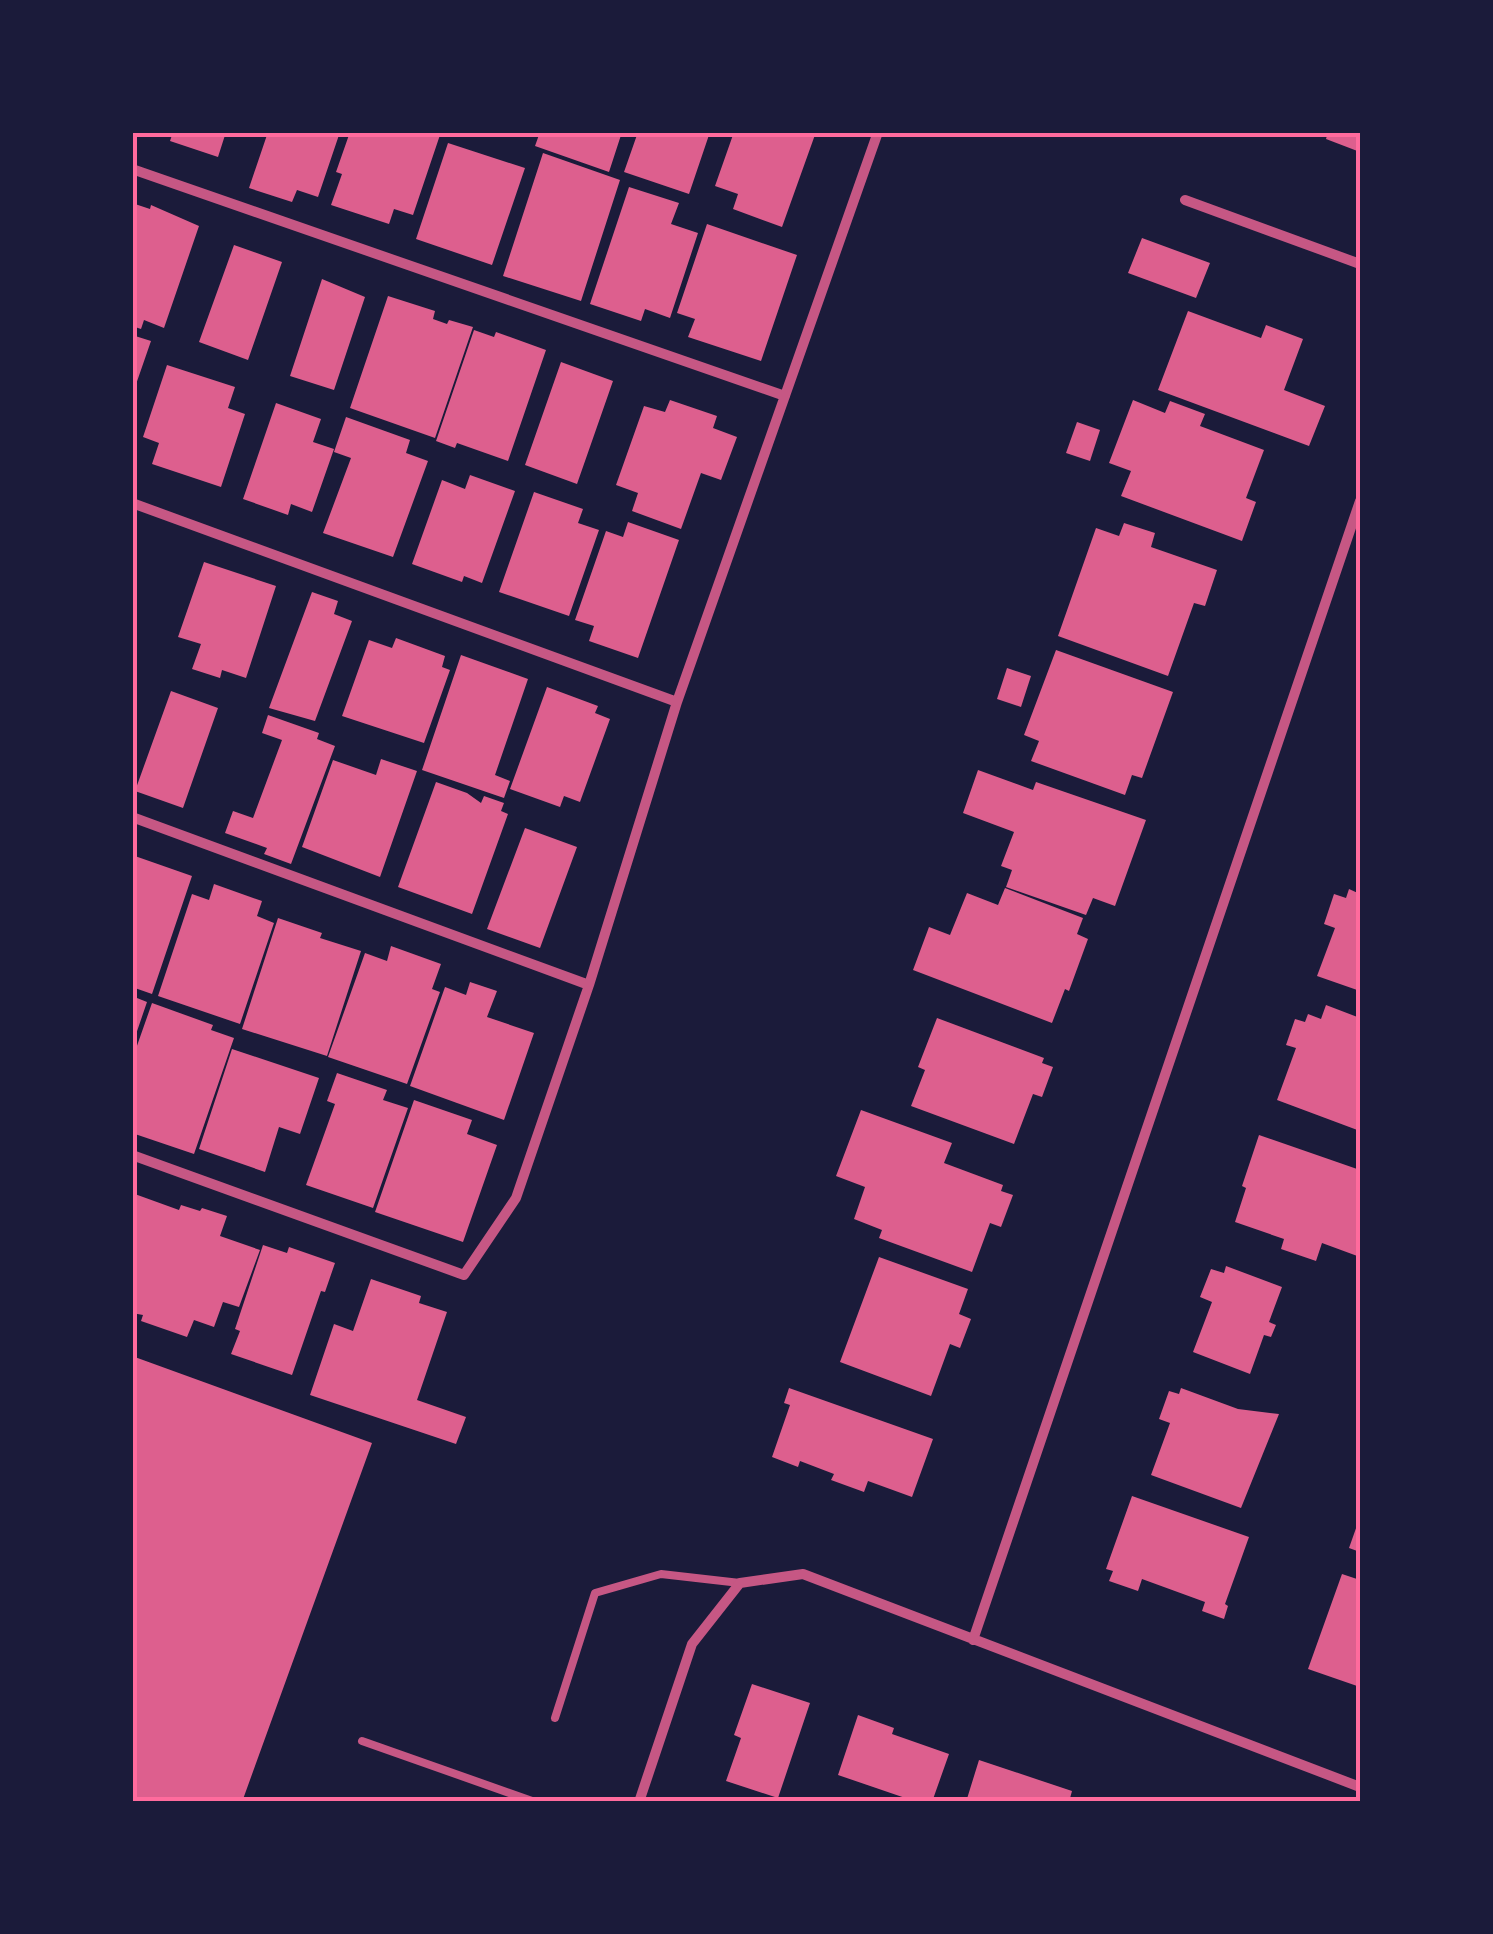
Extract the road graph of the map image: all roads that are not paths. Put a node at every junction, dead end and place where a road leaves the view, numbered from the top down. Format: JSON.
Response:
{"nodes":[{"id":1,"x":878,"y":132,"type":"edge"},
{"id":2,"x":132,"y":169,"type":"edge"},
{"id":3,"x":1185,"y":200,"type":"dead end"},
{"id":4,"x":1360,"y":264,"type":"edge"},
{"id":5,"x":785,"y":396,"type":"junction"},
{"id":6,"x":1360,"y":501,"type":"edge"},
{"id":7,"x":132,"y":503,"type":"edge"},
{"id":8,"x":677,"y":702,"type":"junction"},
{"id":9,"x":132,"y":817,"type":"edge"},
{"id":10,"x":589,"y":985,"type":"junction"},
{"id":11,"x":132,"y":1154,"type":"edge"},
{"id":12,"x":740,"y":1582,"type":"junction"},
{"id":13,"x":973,"y":1640,"type":"junction"},
{"id":14,"x":554,"y":1718,"type":"dead end"},
{"id":15,"x":362,"y":1740,"type":"dead end"},
{"id":16,"x":1360,"y":1787,"type":"edge"},
{"id":17,"x":535,"y":1802,"type":"edge"},
{"id":18,"x":639,"y":1802,"type":"edge"}],
"edges":[{"from":1,"to":5,"type":"street"},
{"from":2,"to":5,"type":"street"},
{"from":3,"to":4,"type":"street"},
{"from":5,"to":8,"type":"street"},
{"from":6,"to":13,"type":"street"},
{"from":7,"to":8,"type":"street"},
{"from":8,"to":10,"type":"street"},
{"from":9,"to":10,"type":"street"},
{"from":10,"to":11,"type":"street"},
{"from":12,"to":13,"type":"street"},
{"from":12,"to":14,"type":"lane"},
{"from":12,"to":18,"type":"street"},
{"from":13,"to":16,"type":"street"},
{"from":15,"to":17,"type":"lane"}]}
